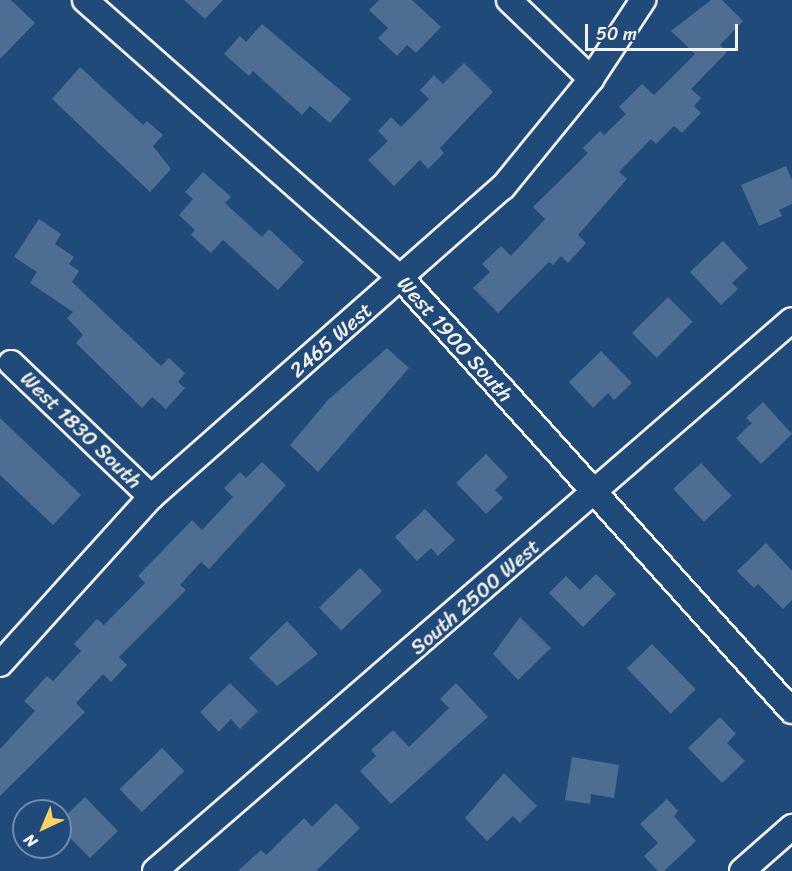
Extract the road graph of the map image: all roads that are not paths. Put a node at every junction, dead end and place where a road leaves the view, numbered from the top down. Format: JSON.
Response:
{"nodes":[{"id":1,"x":85,"y":0,"type":"edge"},
{"id":2,"x":509,"y":0,"type":"edge"},
{"id":3,"x":643,"y":0,"type":"edge"},
{"id":4,"x":591,"y":79,"type":"junction"},
{"id":5,"x":402,"y":279,"type":"junction"},
{"id":6,"x":792,"y":320,"type":"edge"},
{"id":7,"x":11,"y":363,"type":"dead end"},
{"id":8,"x":594,"y":495,"type":"junction"},
{"id":9,"x":151,"y":497,"type":"junction"},
{"id":10,"x":0,"y":664,"type":"edge"},
{"id":11,"x":792,"y":711,"type":"edge"},
{"id":12,"x":792,"y":827,"type":"edge"},
{"id":13,"x":155,"y":871,"type":"edge"},
{"id":14,"x":742,"y":871,"type":"edge"}],
"edges":[{"from":1,"to":5,"type":"street","name":"West 1900 South"},
{"from":2,"to":4,"type":"street"},
{"from":3,"to":4,"type":"street","name":"2465 West"},
{"from":4,"to":5,"type":"street","name":"2465 West"},
{"from":5,"to":8,"type":"street","name":"West 1900 South"},
{"from":5,"to":9,"type":"street","name":"2465 West"},
{"from":6,"to":8,"type":"street","name":"South 2500 West"},
{"from":7,"to":9,"type":"street","name":"West 1830 South"},
{"from":8,"to":11,"type":"street","name":"West 1900 South"},
{"from":8,"to":13,"type":"street","name":"South 2500 West"},
{"from":9,"to":10,"type":"street","name":"2465 West"},
{"from":12,"to":14,"type":"street"}]}
